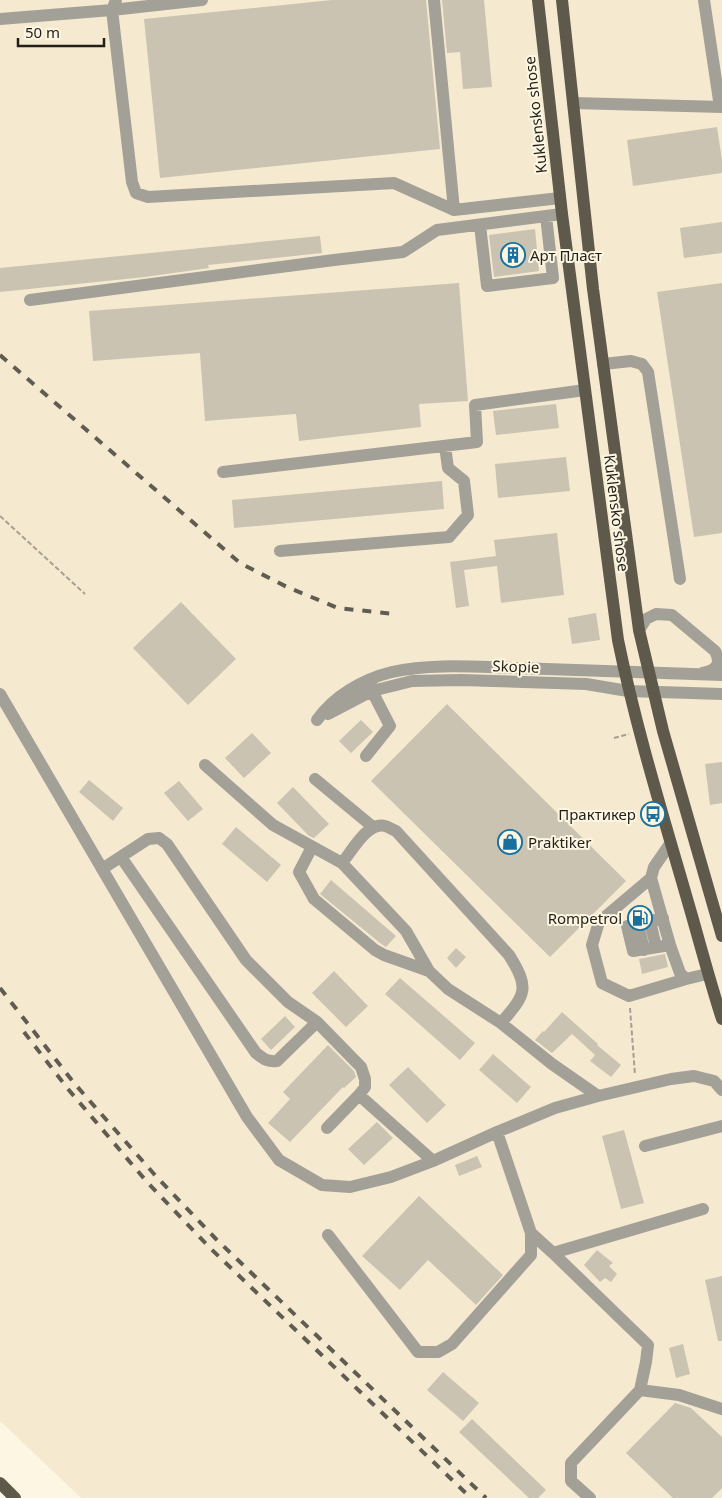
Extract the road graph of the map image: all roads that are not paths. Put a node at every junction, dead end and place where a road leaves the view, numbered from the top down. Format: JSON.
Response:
{"nodes":[{"id":1,"x":202,"y":0,"type":"edge"},
{"id":2,"x":434,"y":0,"type":"edge"},
{"id":3,"x":538,"y":0,"type":"edge"},
{"id":4,"x":562,"y":0,"type":"edge"},
{"id":5,"x":704,"y":0,"type":"edge"},
{"id":6,"x":114,"y":5,"type":"edge"},
{"id":7,"x":0,"y":19,"type":"edge"},
{"id":8,"x":573,"y":103,"type":"junction"},
{"id":9,"x":721,"y":107,"type":"edge"},
{"id":10,"x":560,"y":198,"type":"junction"},
{"id":11,"x":454,"y":210,"type":"junction"},
{"id":12,"x":562,"y":214,"type":"junction"},
{"id":13,"x":546,"y":216,"type":"junction"},
{"id":14,"x":480,"y":225,"type":"junction"},
{"id":15,"x":30,"y":300,"type":"dead end"},
{"id":16,"x":604,"y":364,"type":"junction"},
{"id":17,"x":585,"y":390,"type":"junction"},
{"id":18,"x":445,"y":446,"type":"junction"},
{"id":19,"x":223,"y":472,"type":"dead end"},
{"id":20,"x":280,"y":551,"type":"dead end"},
{"id":21,"x":680,"y":579,"type":"dead end"},
{"id":22,"x":639,"y":630,"type":"junction"},
{"id":23,"x":479,"y":667,"type":"junction"},
{"id":24,"x":624,"y":672,"type":"junction"},
{"id":25,"x":648,"y":672,"type":"junction"},
{"id":26,"x":692,"y":674,"type":"junction"},
{"id":27,"x":722,"y":676,"type":"edge"},
{"id":28,"x":477,"y":681,"type":"junction"},
{"id":29,"x":371,"y":686,"type":"junction"},
{"id":30,"x":628,"y":691,"type":"junction"},
{"id":31,"x":653,"y":693,"type":"junction"},
{"id":32,"x":0,"y":694,"type":"edge"},
{"id":33,"x":722,"y":694,"type":"edge"},
{"id":34,"x":317,"y":720,"type":"dead end"},
{"id":35,"x":366,"y":756,"type":"dead end"},
{"id":36,"x":205,"y":764,"type":"dead end"},
{"id":37,"x":315,"y":779,"type":"dead end"},
{"id":38,"x":373,"y":827,"type":"junction"},
{"id":39,"x":670,"y":844,"type":"junction"},
{"id":40,"x":312,"y":847,"type":"junction"},
{"id":41,"x":121,"y":856,"type":"junction"},
{"id":42,"x":342,"y":863,"type":"junction"},
{"id":43,"x":102,"y":869,"type":"junction"},
{"id":44,"x":651,"y":878,"type":"junction"},
{"id":45,"x":663,"y":918,"type":"junction"},
{"id":46,"x":722,"y":936,"type":"edge"},
{"id":47,"x":670,"y":945,"type":"junction"},
{"id":48,"x":429,"y":971,"type":"junction"},
{"id":49,"x":707,"y":974,"type":"junction"},
{"id":50,"x":686,"y":979,"type":"junction"},
{"id":51,"x":722,"y":1019,"type":"edge"},
{"id":52,"x":317,"y":1022,"type":"junction"},
{"id":53,"x":501,"y":1023,"type":"junction"},
{"id":54,"x":722,"y":1090,"type":"edge"},
{"id":55,"x":359,"y":1095,"type":"junction"},
{"id":56,"x":598,"y":1096,"type":"junction"},
{"id":57,"x":722,"y":1126,"type":"edge"},
{"id":58,"x":327,"y":1128,"type":"dead end"},
{"id":59,"x":497,"y":1132,"type":"junction"},
{"id":60,"x":645,"y":1146,"type":"dead end"},
{"id":61,"x":433,"y":1161,"type":"junction"},
{"id":62,"x":703,"y":1209,"type":"dead end"},
{"id":63,"x":531,"y":1233,"type":"junction"},
{"id":64,"x":328,"y":1235,"type":"dead end"},
{"id":65,"x":553,"y":1253,"type":"junction"},
{"id":66,"x":640,"y":1390,"type":"junction"},
{"id":67,"x":722,"y":1409,"type":"edge"},
{"id":68,"x":0,"y":1483,"type":"edge"},
{"id":69,"x":15,"y":1498,"type":"edge"},
{"id":70,"x":590,"y":1498,"type":"edge"}],
"edges":[{"from":1,"to":6,"type":"street"},
{"from":2,"to":11,"type":"street"},
{"from":3,"to":10,"type":"main road","name":"Kuklensko shose"},
{"from":4,"to":8,"type":"main road","name":"Kuklensko shose"},
{"from":5,"to":9,"type":"street"},
{"from":6,"to":7,"type":"street"},
{"from":6,"to":11,"type":"street"},
{"from":8,"to":9,"type":"street"},
{"from":8,"to":16,"type":"main road","name":"Kuklensko shose"},
{"from":10,"to":11,"type":"street"},
{"from":10,"to":12,"type":"main road","name":"Kuklensko shose"},
{"from":12,"to":13,"type":"street"},
{"from":12,"to":17,"type":"main road","name":"Kuklensko shose"},
{"from":13,"to":14,"type":"street"},
{"from":13,"to":14,"type":"street"},
{"from":14,"to":15,"type":"street"},
{"from":16,"to":21,"type":"street"},
{"from":16,"to":22,"type":"main road","name":"Kuklensko shose"},
{"from":17,"to":18,"type":"street"},
{"from":17,"to":24,"type":"main road","name":"Kuklensko shose"},
{"from":18,"to":19,"type":"street"},
{"from":18,"to":20,"type":"street"},
{"from":22,"to":25,"type":"main road","name":"Kuklensko shose"},
{"from":22,"to":26,"type":"street"},
{"from":23,"to":24,"type":"street"},
{"from":23,"to":28,"type":"street"},
{"from":23,"to":29,"type":"street"},
{"from":24,"to":25,"type":"street"},
{"from":24,"to":30,"type":"main road","name":"Kuklensko shose"},
{"from":25,"to":26,"type":"street"},
{"from":25,"to":31,"type":"main road","name":"Kuklensko shose"},
{"from":26,"to":27,"type":"street"},
{"from":28,"to":29,"type":"street","name":"Skopie"},
{"from":28,"to":30,"type":"street","name":"Skopie"},
{"from":29,"to":34,"type":"street","name":"Skopie"},
{"from":29,"to":35,"type":"street"},
{"from":30,"to":31,"type":"street","name":"Skopie"},
{"from":30,"to":39,"type":"main road","name":"Kuklensko shose"},
{"from":31,"to":33,"type":"street","name":"Skopie"},
{"from":31,"to":46,"type":"main road","name":"Kuklensko shose"},
{"from":32,"to":43,"type":"street"},
{"from":36,"to":40,"type":"street"},
{"from":37,"to":38,"type":"street"},
{"from":38,"to":42,"type":"street"},
{"from":38,"to":53,"type":"street"},
{"from":39,"to":44,"type":"street"},
{"from":39,"to":49,"type":"main road","name":"Kuklensko shose"},
{"from":40,"to":42,"type":"street"},
{"from":40,"to":48,"type":"street"},
{"from":41,"to":43,"type":"street"},
{"from":41,"to":52,"type":"street"},
{"from":41,"to":52,"type":"street"},
{"from":42,"to":48,"type":"street"},
{"from":43,"to":61,"type":"street"},
{"from":44,"to":45,"type":"street"},
{"from":44,"to":50,"type":"street"},
{"from":45,"to":47,"type":"street"},
{"from":45,"to":47,"type":"street"},
{"from":47,"to":50,"type":"street"},
{"from":48,"to":53,"type":"street"},
{"from":49,"to":50,"type":"street"},
{"from":49,"to":51,"type":"main road","name":"Kuklensko shose"},
{"from":52,"to":55,"type":"street"},
{"from":53,"to":56,"type":"street"},
{"from":54,"to":56,"type":"street"},
{"from":55,"to":58,"type":"street"},
{"from":55,"to":61,"type":"street"},
{"from":56,"to":59,"type":"street"},
{"from":57,"to":60,"type":"street"},
{"from":59,"to":61,"type":"street"},
{"from":59,"to":63,"type":"street"},
{"from":62,"to":65,"type":"street"},
{"from":63,"to":64,"type":"street"},
{"from":63,"to":65,"type":"street"},
{"from":65,"to":66,"type":"street"},
{"from":66,"to":67,"type":"street"},
{"from":66,"to":70,"type":"street"},
{"from":68,"to":69,"type":"main road"}]}
